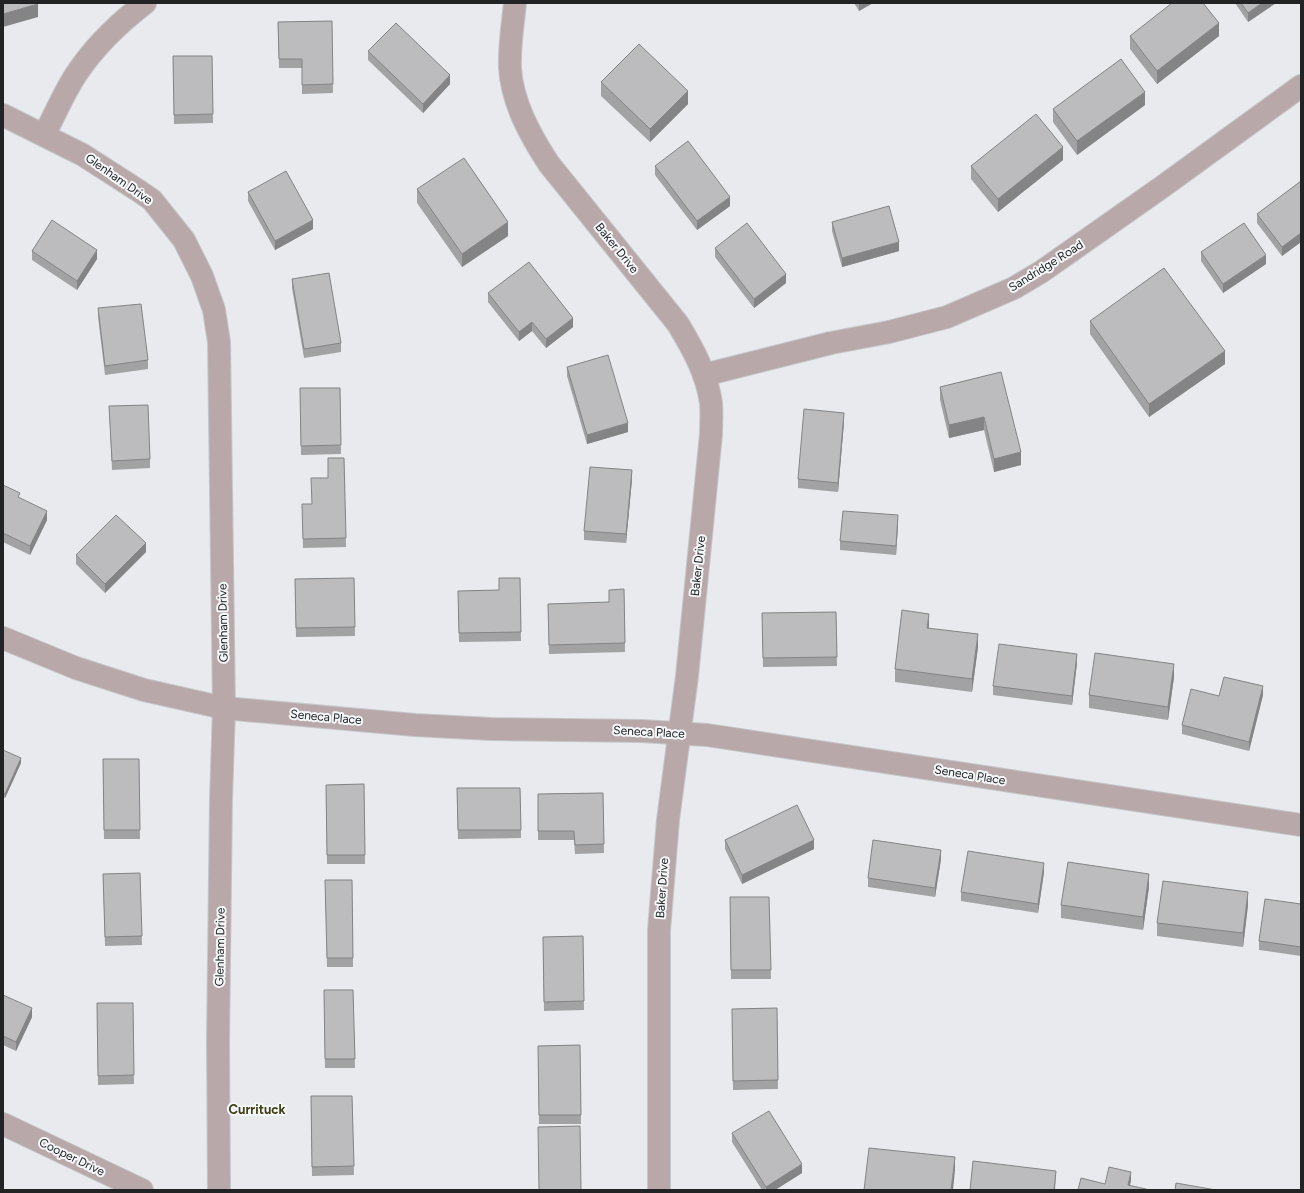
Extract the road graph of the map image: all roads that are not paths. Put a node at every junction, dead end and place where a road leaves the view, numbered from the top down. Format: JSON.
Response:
{"nodes":[{"id":1,"x":145,"y":3,"type":"edge"},
{"id":2,"x":515,"y":3,"type":"edge"},
{"id":3,"x":1301,"y":86,"type":"edge"},
{"id":4,"x":3,"y":115,"type":"edge"},
{"id":5,"x":44,"y":135,"type":"junction"},
{"id":6,"x":704,"y":375,"type":"junction"},
{"id":7,"x":3,"y":638,"type":"edge"},
{"id":8,"x":224,"y":708,"type":"junction"},
{"id":9,"x":680,"y":733,"type":"junction"},
{"id":10,"x":1301,"y":826,"type":"edge"},
{"id":11,"x":3,"y":1124,"type":"edge"},
{"id":12,"x":142,"y":1190,"type":"edge"},
{"id":13,"x":219,"y":1190,"type":"edge"},
{"id":14,"x":659,"y":1190,"type":"edge"}],
"edges":[{"from":1,"to":5,"type":"street"},
{"from":2,"to":6,"type":"street","name":"Baker Drive"},
{"from":3,"to":6,"type":"street","name":"Sandridge Road"},
{"from":4,"to":5,"type":"street","name":"Glenham Drive"},
{"from":5,"to":8,"type":"street","name":"Glenham Drive"},
{"from":6,"to":9,"type":"street","name":"Baker Drive"},
{"from":7,"to":8,"type":"street","name":"Seneca Place"},
{"from":8,"to":9,"type":"street","name":"Seneca Place"},
{"from":8,"to":13,"type":"street","name":"Glenham Drive"},
{"from":9,"to":10,"type":"street","name":"Seneca Place"},
{"from":9,"to":14,"type":"street","name":"Baker Drive"},
{"from":11,"to":12,"type":"street","name":"Cooper Drive"}]}
